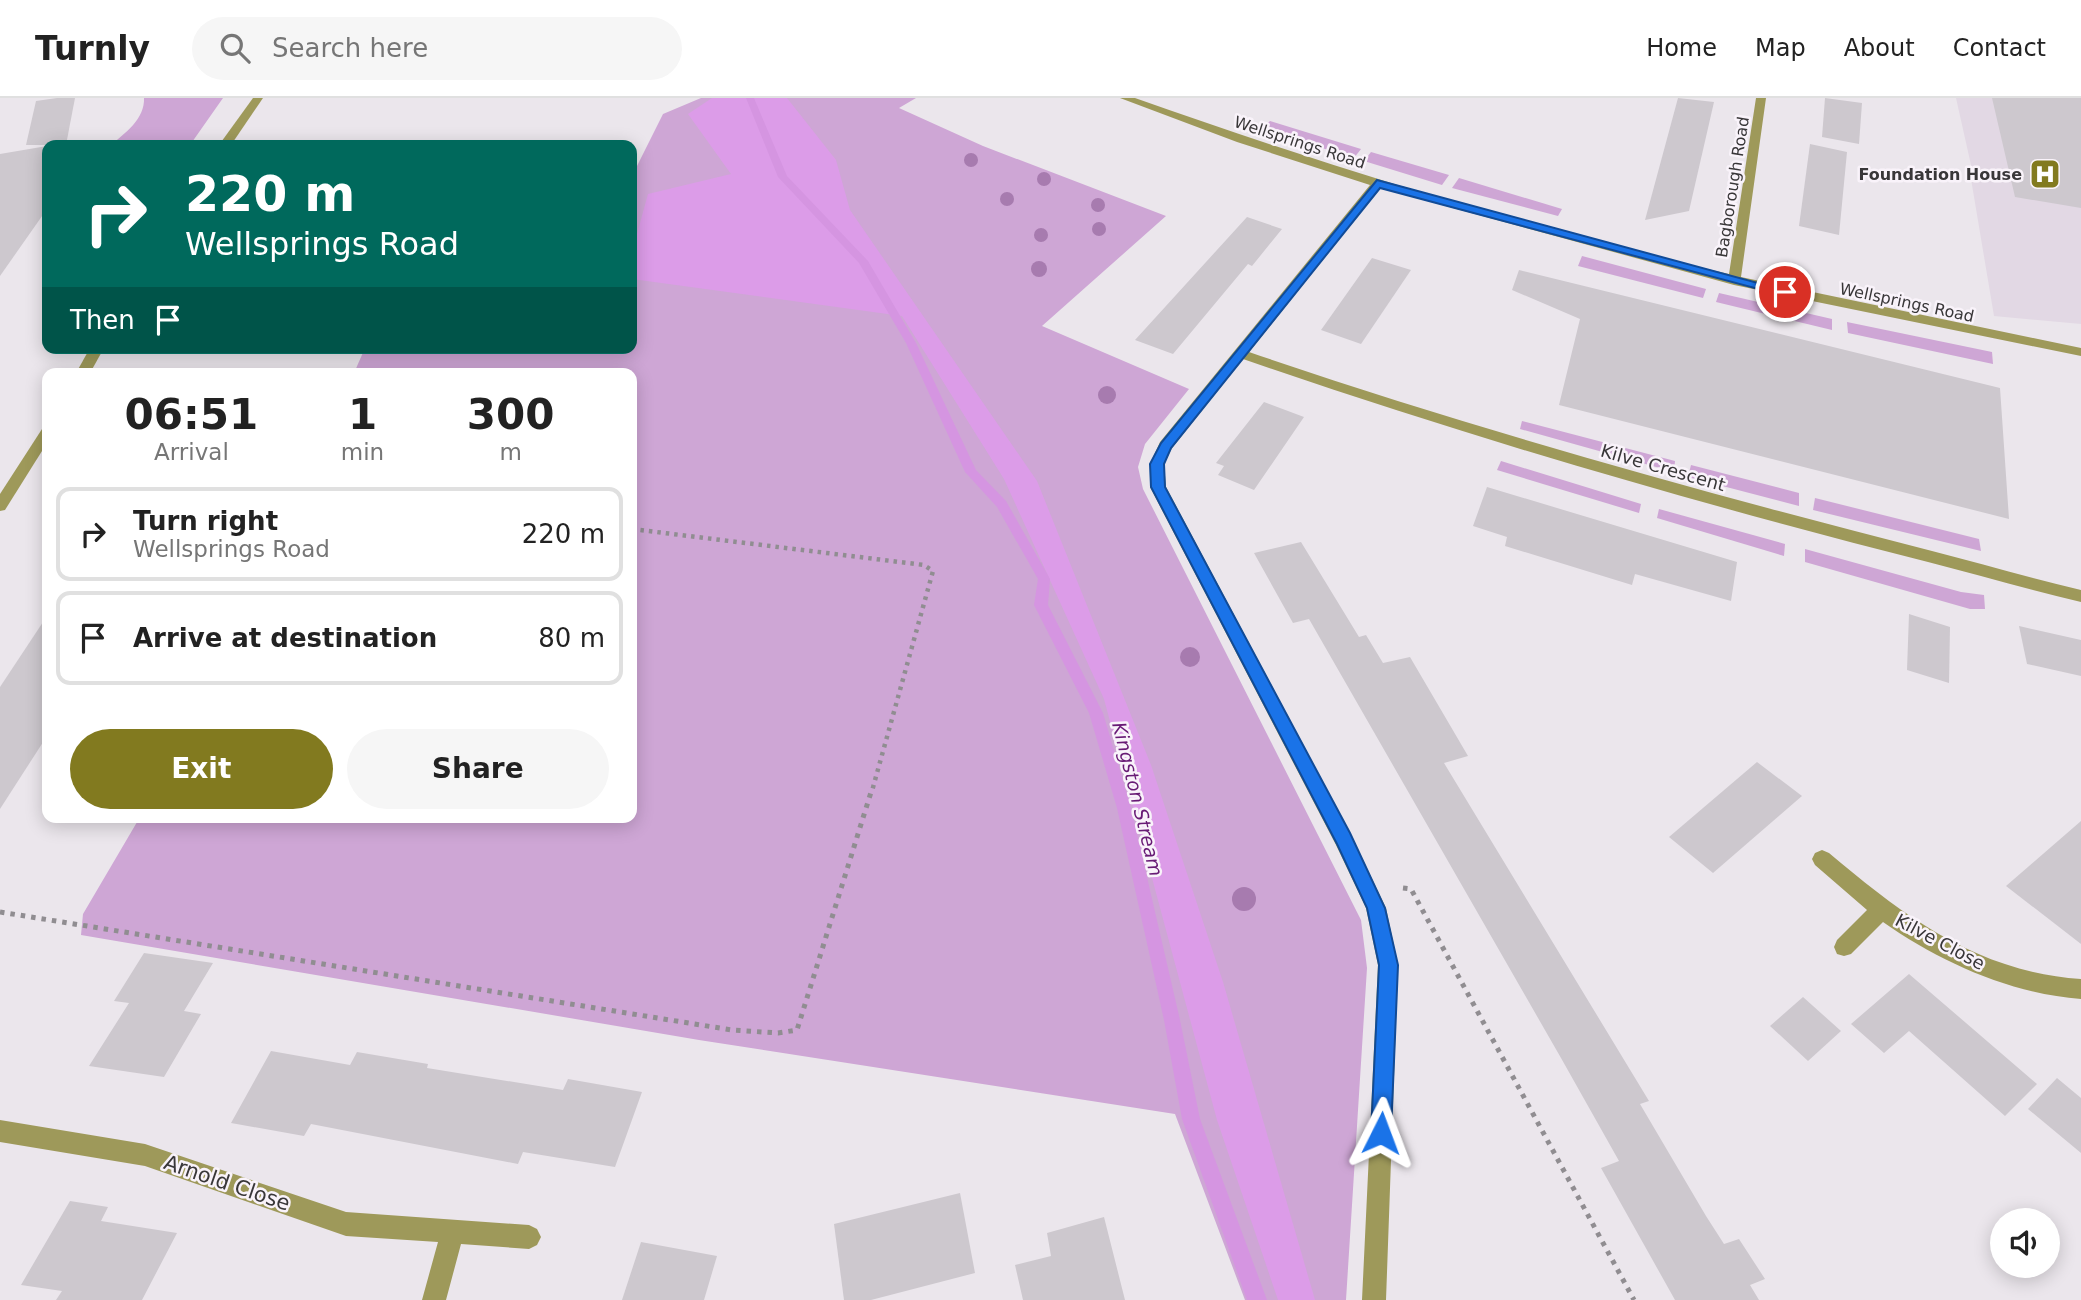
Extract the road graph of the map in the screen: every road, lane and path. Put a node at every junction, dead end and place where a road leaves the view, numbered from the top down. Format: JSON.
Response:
{"nodes":[{"id":1,"x":258,"y":98,"type":"edge"},
{"id":2,"x":1126,"y":98,"type":"edge"},
{"id":3,"x":1761,"y":98,"type":"edge"},
{"id":4,"x":229,"y":140,"type":"edge"},
{"id":5,"x":1377,"y":184,"type":"junction"},
{"id":6,"x":1734,"y":281,"type":"junction"},
{"id":7,"x":2081,"y":352,"type":"edge"},
{"id":8,"x":1242,"y":354,"type":"junction"},
{"id":9,"x":42,"y":440,"type":"edge"},
{"id":10,"x":0,"y":506,"type":"edge"},
{"id":11,"x":637,"y":530,"type":"edge"},
{"id":12,"x":2081,"y":596,"type":"edge"},
{"id":13,"x":1822,"y":859,"type":"dead end"},
{"id":14,"x":1365,"y":884,"type":"junction"},
{"id":15,"x":1881,"y":910,"type":"junction"},
{"id":16,"x":0,"y":912,"type":"edge"},
{"id":17,"x":1844,"y":947,"type":"dead end"},
{"id":18,"x":2081,"y":989,"type":"edge"},
{"id":19,"x":0,"y":1131,"type":"edge"},
{"id":20,"x":453,"y":1231,"type":"junction"},
{"id":21,"x":529,"y":1237,"type":"dead end"},
{"id":22,"x":434,"y":1300,"type":"edge"},
{"id":23,"x":1374,"y":1300,"type":"edge"},
{"id":24,"x":1634,"y":1300,"type":"edge"}],
"edges":[{"from":1,"to":4,"type":"street"},
{"from":2,"to":5,"type":"street","name":"Wellsprings Road"},
{"from":3,"to":6,"type":"street","name":"Bagborough Road"},
{"from":5,"to":6,"type":"street","name":"Wellsprings Road"},
{"from":5,"to":8,"type":"street"},
{"from":6,"to":7,"type":"street","name":"Wellsprings Road"},
{"from":8,"to":12,"type":"street","name":"Kilve Crescent"},
{"from":8,"to":14,"type":"street"},
{"from":9,"to":10,"type":"street"},
{"from":11,"to":16,"type":"path"},
{"from":13,"to":15,"type":"street","name":"Kilve Close"},
{"from":14,"to":23,"type":"street"},
{"from":14,"to":24,"type":"path"},
{"from":15,"to":17,"type":"street","name":"Kilve Close"},
{"from":15,"to":18,"type":"street","name":"Kilve Close"},
{"from":19,"to":20,"type":"street","name":"Arnold Close"},
{"from":20,"to":21,"type":"street","name":"Arnold Close"},
{"from":20,"to":22,"type":"street"}]}
